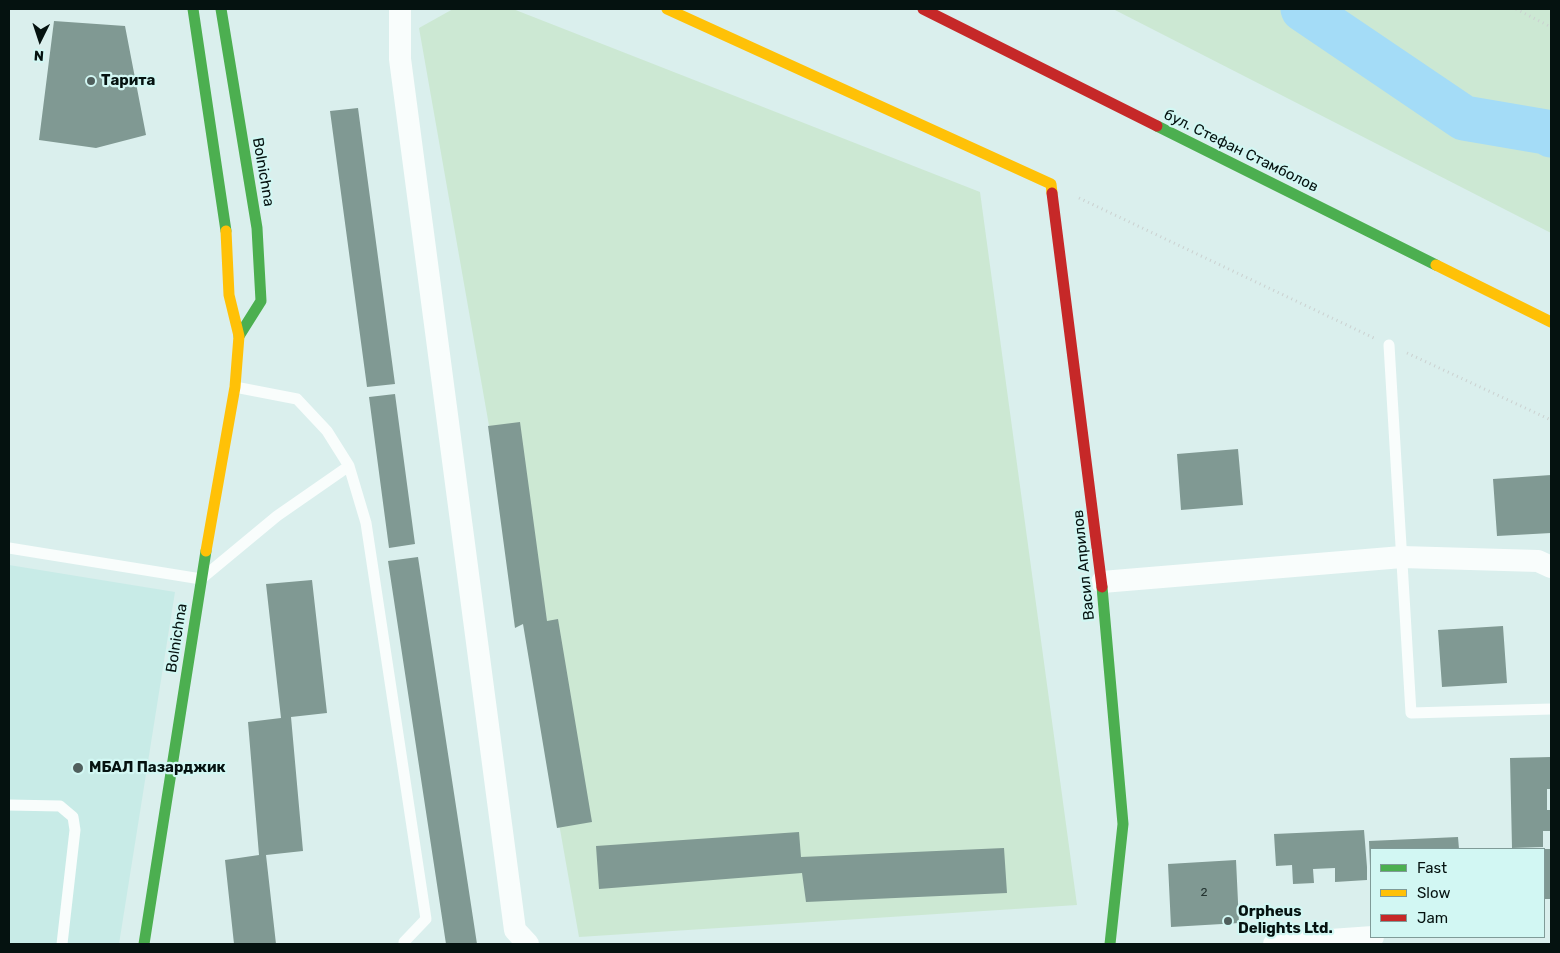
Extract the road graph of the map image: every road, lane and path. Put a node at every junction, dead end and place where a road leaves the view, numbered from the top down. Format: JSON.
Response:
{"nodes":[{"id":1,"x":193,"y":9,"type":"edge"},
{"id":2,"x":221,"y":9,"type":"edge"},
{"id":3,"x":400,"y":9,"type":"edge"},
{"id":4,"x":666,"y":9,"type":"edge"},
{"id":5,"x":923,"y":9,"type":"edge"},
{"id":6,"x":1516,"y":9,"type":"edge"},
{"id":7,"x":1551,"y":27,"type":"edge"},
{"id":8,"x":1052,"y":184,"type":"junction"},
{"id":9,"x":1550,"y":321,"type":"edge"},
{"id":10,"x":239,"y":336,"type":"junction"},
{"id":11,"x":1389,"y":345,"type":"junction"},
{"id":12,"x":235,"y":387,"type":"junction"},
{"id":13,"x":1551,"y":420,"type":"edge"},
{"id":14,"x":349,"y":466,"type":"junction"},
{"id":15,"x":9,"y":548,"type":"edge"},
{"id":16,"x":1402,"y":557,"type":"junction"},
{"id":17,"x":1551,"y":568,"type":"edge"},
{"id":18,"x":201,"y":579,"type":"junction"},
{"id":19,"x":1102,"y":582,"type":"junction"},
{"id":20,"x":1551,"y":709,"type":"edge"},
{"id":21,"x":9,"y":805,"type":"edge"},
{"id":22,"x":1370,"y":937,"type":"edge"},
{"id":23,"x":62,"y":944,"type":"edge"},
{"id":24,"x":144,"y":944,"type":"edge"},
{"id":25,"x":404,"y":944,"type":"edge"},
{"id":26,"x":528,"y":944,"type":"edge"},
{"id":27,"x":1110,"y":944,"type":"edge"},
{"id":28,"x":1274,"y":944,"type":"edge"}],
"edges":[{"from":1,"to":10,"type":"street","name":"Bolnichna"},
{"from":2,"to":10,"type":"street","name":"Bolnichna"},
{"from":3,"to":26,"type":"street"},
{"from":4,"to":8,"type":"street"},
{"from":5,"to":9,"type":"street","name":"бул. Стефан Стамболов"},
{"from":6,"to":7,"type":"path"},
{"from":8,"to":11,"type":"path"},
{"from":8,"to":19,"type":"street","name":"Васил Априлов"},
{"from":10,"to":12,"type":"street","name":"Bolnichna"},
{"from":11,"to":13,"type":"path"},
{"from":11,"to":16,"type":"lane"},
{"from":12,"to":14,"type":"lane"},
{"from":12,"to":18,"type":"street","name":"Bolnichna"},
{"from":14,"to":18,"type":"lane"},
{"from":14,"to":25,"type":"lane"},
{"from":15,"to":18,"type":"lane"},
{"from":16,"to":17,"type":"street"},
{"from":16,"to":19,"type":"street"},
{"from":16,"to":20,"type":"lane"},
{"from":18,"to":24,"type":"street","name":"Bolnichna"},
{"from":19,"to":27,"type":"street","name":"Васил Априлов"},
{"from":21,"to":23,"type":"lane"},
{"from":22,"to":28,"type":"street"}]}
